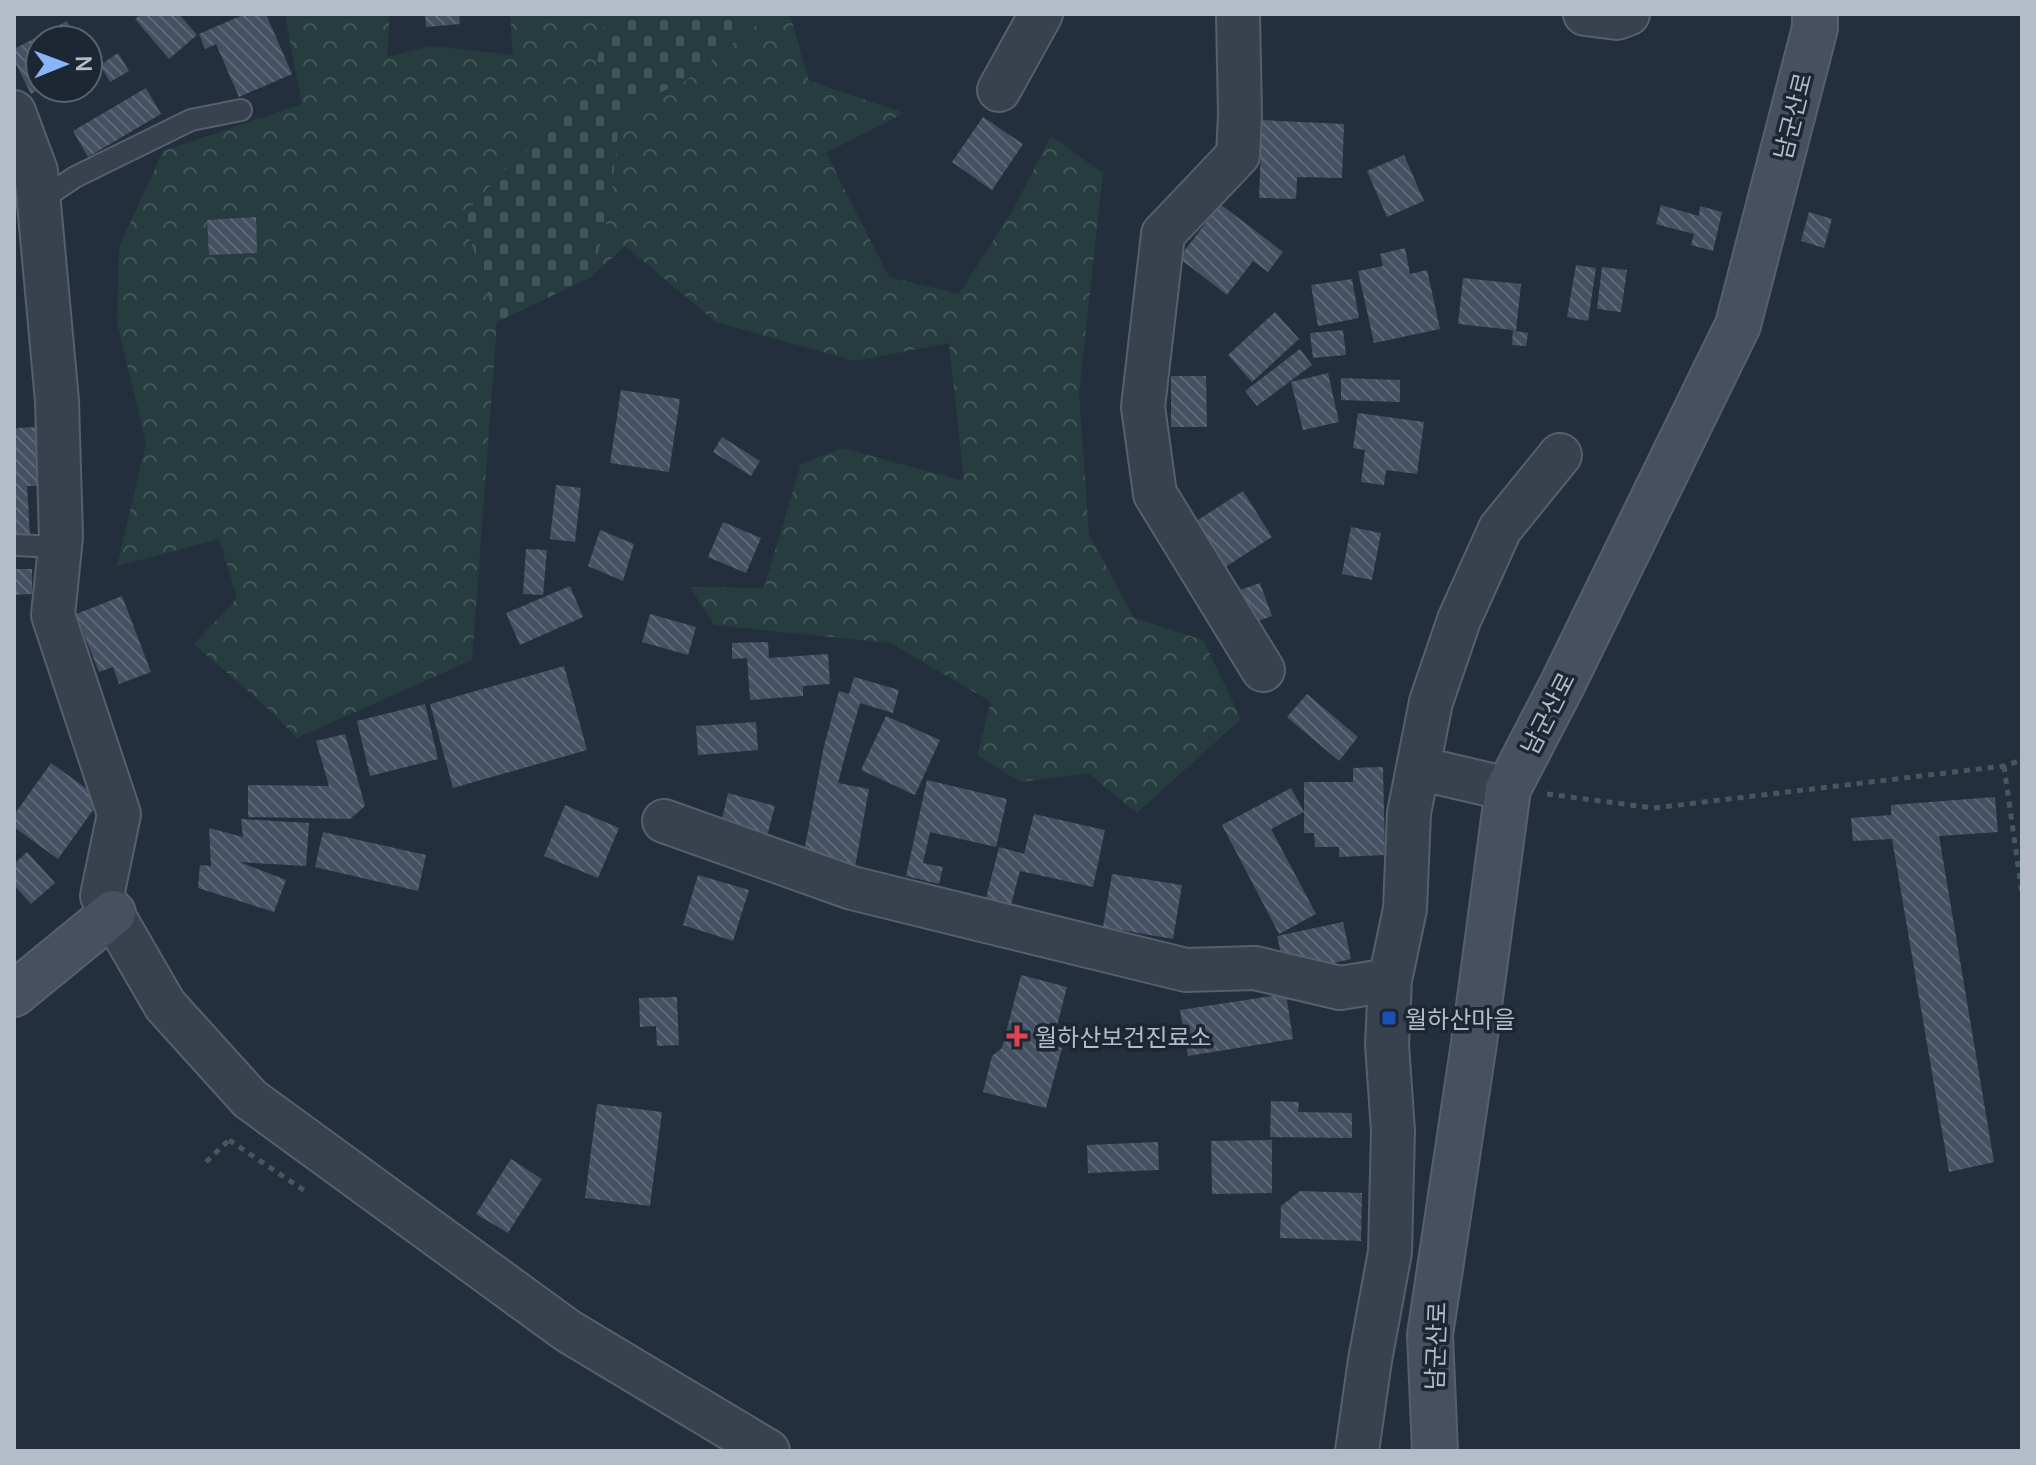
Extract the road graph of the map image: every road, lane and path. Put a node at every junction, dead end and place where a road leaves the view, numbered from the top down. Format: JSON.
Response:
{"nodes":[{"id":1,"x":1041,"y":14,"type":"edge"},
{"id":2,"x":1238,"y":14,"type":"edge"},
{"id":3,"x":1585,"y":14,"type":"edge"},
{"id":4,"x":1628,"y":14,"type":"edge"},
{"id":5,"x":1815,"y":14,"type":"edge"},
{"id":6,"x":999,"y":90,"type":"dead end"},
{"id":7,"x":241,"y":110,"type":"dead end"},
{"id":8,"x":17,"y":127,"type":"edge"},
{"id":9,"x":38,"y":202,"type":"junction"},
{"id":10,"x":1560,"y":455,"type":"dead end"},
{"id":11,"x":14,"y":545,"type":"edge"},
{"id":12,"x":60,"y":547,"type":"junction"},
{"id":13,"x":1263,"y":670,"type":"dead end"},
{"id":14,"x":2022,"y":760,"type":"edge"},
{"id":15,"x":2004,"y":766,"type":"junction"},
{"id":16,"x":1418,"y":768,"type":"junction"},
{"id":17,"x":1508,"y":789,"type":"junction"},
{"id":18,"x":664,"y":821,"type":"dead end"},
{"id":19,"x":2022,"y":894,"type":"edge"},
{"id":20,"x":113,"y":913,"type":"junction"},
{"id":21,"x":1390,"y":980,"type":"junction"},
{"id":22,"x":14,"y":994,"type":"edge"},
{"id":23,"x":768,"y":1451,"type":"edge"},
{"id":24,"x":1357,"y":1451,"type":"edge"},
{"id":25,"x":1435,"y":1451,"type":"edge"}],
"edges":[{"from":1,"to":6,"type":"street"},
{"from":2,"to":13,"type":"street"},
{"from":3,"to":4,"type":"street"},
{"from":5,"to":17,"type":"main road","name":"남군산로"},
{"from":7,"to":9,"type":"lane"},
{"from":8,"to":9,"type":"street"},
{"from":9,"to":12,"type":"street"},
{"from":10,"to":16,"type":"street"},
{"from":11,"to":12,"type":"lane"},
{"from":12,"to":20,"type":"street"},
{"from":14,"to":15,"type":"path"},
{"from":15,"to":17,"type":"path"},
{"from":15,"to":19,"type":"path"},
{"from":16,"to":17,"type":"street"},
{"from":16,"to":21,"type":"street"},
{"from":17,"to":25,"type":"main road","name":"남군산로"},
{"from":18,"to":21,"type":"street"},
{"from":20,"to":22,"type":"main road"},
{"from":20,"to":23,"type":"street"},
{"from":21,"to":24,"type":"street"}]}
